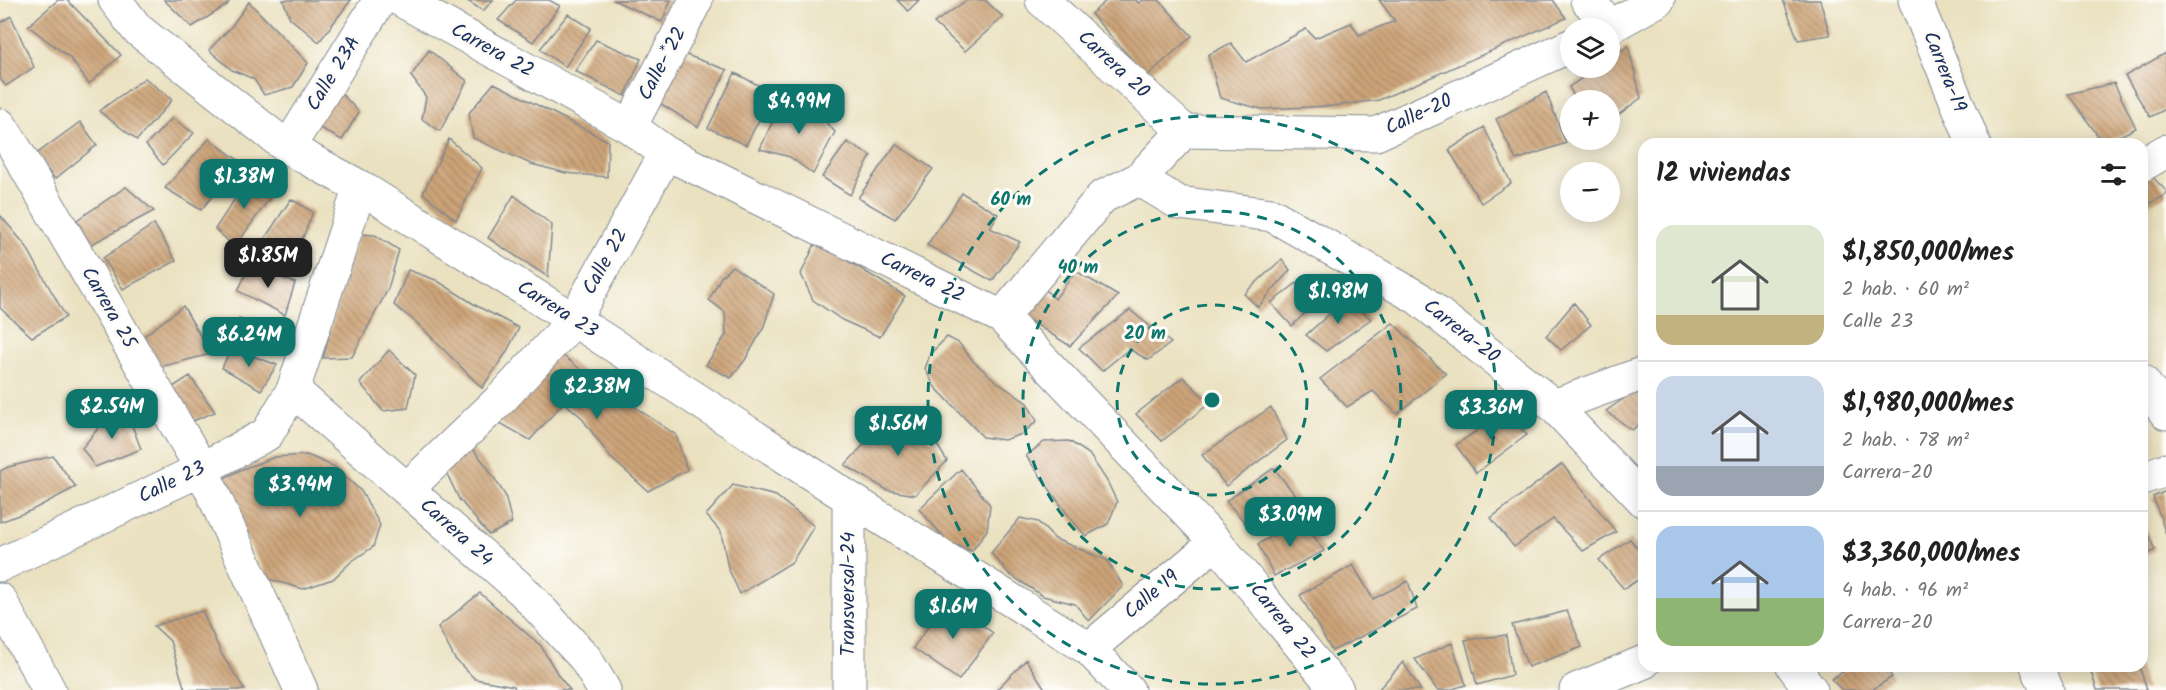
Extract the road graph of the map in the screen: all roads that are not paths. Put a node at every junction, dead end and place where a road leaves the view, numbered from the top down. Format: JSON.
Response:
{"nodes":[{"id":1,"x":115,"y":0,"type":"edge"},
{"id":2,"x":380,"y":0,"type":"edge"},
{"id":3,"x":400,"y":0,"type":"edge"},
{"id":4,"x":696,"y":0,"type":"edge"},
{"id":5,"x":1042,"y":0,"type":"edge"},
{"id":6,"x":1587,"y":0,"type":"edge"},
{"id":7,"x":1658,"y":0,"type":"edge"},
{"id":8,"x":1915,"y":0,"type":"edge"},
{"id":9,"x":1602,"y":18,"type":"edge"},
{"id":10,"x":1620,"y":22,"type":"edge"},
{"id":11,"x":1560,"y":51,"type":"edge"},
{"id":12,"x":0,"y":125,"type":"edge"},
{"id":13,"x":630,"y":127,"type":"junction"},
{"id":14,"x":1184,"y":131,"type":"junction"},
{"id":15,"x":1972,"y":138,"type":"edge"},
{"id":16,"x":288,"y":148,"type":"junction"},
{"id":17,"x":2166,"y":151,"type":"edge"},
{"id":18,"x":666,"y":153,"type":"junction"},
{"id":19,"x":2148,"y":162,"type":"edge"},
{"id":20,"x":1139,"y":179,"type":"junction"},
{"id":21,"x":360,"y":187,"type":"junction"},
{"id":22,"x":1002,"y":317,"type":"junction"},
{"id":23,"x":573,"y":320,"type":"junction"},
{"id":24,"x":1638,"y":375,"type":"edge"},
{"id":25,"x":2148,"y":389,"type":"edge"},
{"id":26,"x":293,"y":390,"type":"junction"},
{"id":27,"x":1554,"y":406,"type":"junction"},
{"id":28,"x":2166,"y":413,"type":"edge"},
{"id":29,"x":202,"y":469,"type":"junction"},
{"id":30,"x":2166,"y":470,"type":"edge"},
{"id":31,"x":2148,"y":476,"type":"edge"},
{"id":32,"x":407,"y":489,"type":"junction"},
{"id":33,"x":1638,"y":495,"type":"edge"},
{"id":34,"x":849,"y":498,"type":"junction"},
{"id":35,"x":1216,"y":542,"type":"junction"},
{"id":36,"x":0,"y":565,"type":"edge"},
{"id":37,"x":0,"y":600,"type":"edge"},
{"id":38,"x":1089,"y":649,"type":"junction"},
{"id":39,"x":1638,"y":664,"type":"edge"},
{"id":40,"x":1798,"y":672,"type":"edge"},
{"id":41,"x":2040,"y":672,"type":"edge"},
{"id":42,"x":49,"y":690,"type":"edge"},
{"id":43,"x":301,"y":690,"type":"edge"},
{"id":44,"x":604,"y":690,"type":"edge"},
{"id":45,"x":849,"y":690,"type":"edge"},
{"id":46,"x":1128,"y":690,"type":"edge"},
{"id":47,"x":1337,"y":690,"type":"edge"},
{"id":48,"x":1576,"y":690,"type":"edge"},
{"id":49,"x":1811,"y":690,"type":"edge"},
{"id":50,"x":2047,"y":690,"type":"edge"}],
"edges":[{"from":1,"to":16,"type":"street","name":"Carrera 23"},
{"from":2,"to":16,"type":"street","name":"Calle 23A"},
{"from":3,"to":13,"type":"street","name":"Carrera 22"},
{"from":4,"to":13,"type":"street","name":"Calle-*22"},
{"from":5,"to":14,"type":"street","name":"Carrera 20"},
{"from":6,"to":9,"type":"street"},
{"from":7,"to":10,"type":"street"},
{"from":8,"to":15,"type":"street","name":"Carrera-19"},
{"from":11,"to":14,"type":"street","name":"Calle-20"},
{"from":12,"to":29,"type":"street","name":"Carrera 25"},
{"from":13,"to":18,"type":"street","name":"Carrera 22"},
{"from":14,"to":20,"type":"street"},
{"from":16,"to":21,"type":"street","name":"Carrera 23"},
{"from":17,"to":19,"type":"street"},
{"from":18,"to":22,"type":"street","name":"Carrera 22"},
{"from":18,"to":23,"type":"street","name":"Calle 22"},
{"from":20,"to":22,"type":"street"},
{"from":20,"to":27,"type":"street","name":"Carrera-20"},
{"from":21,"to":23,"type":"street","name":"Carrera 23"},
{"from":21,"to":26,"type":"street","name":"Calle 23"},
{"from":22,"to":35,"type":"street","name":"Carrera 22"},
{"from":23,"to":32,"type":"street","name":"Calle 22"},
{"from":23,"to":34,"type":"street","name":"Carrera 23"},
{"from":24,"to":27,"type":"street"},
{"from":25,"to":28,"type":"street"},
{"from":26,"to":29,"type":"street","name":"Calle 23"},
{"from":26,"to":32,"type":"street","name":"Carrera 24"},
{"from":27,"to":33,"type":"street","name":"Carrera-20"},
{"from":29,"to":36,"type":"street","name":"Calle 23"},
{"from":29,"to":43,"type":"street","name":"Carrera 25"},
{"from":30,"to":31,"type":"street"},
{"from":32,"to":44,"type":"street","name":"Carrera 24"},
{"from":34,"to":38,"type":"street","name":"Carrera 23"},
{"from":34,"to":45,"type":"street","name":"Transversal-24"},
{"from":35,"to":38,"type":"street","name":"Calle 19"},
{"from":35,"to":47,"type":"street","name":"Carrera 22"},
{"from":37,"to":42,"type":"street"},
{"from":38,"to":46,"type":"street","name":"Carrera 23"},
{"from":39,"to":48,"type":"street"},
{"from":40,"to":49,"type":"street"},
{"from":41,"to":50,"type":"street"}]}
